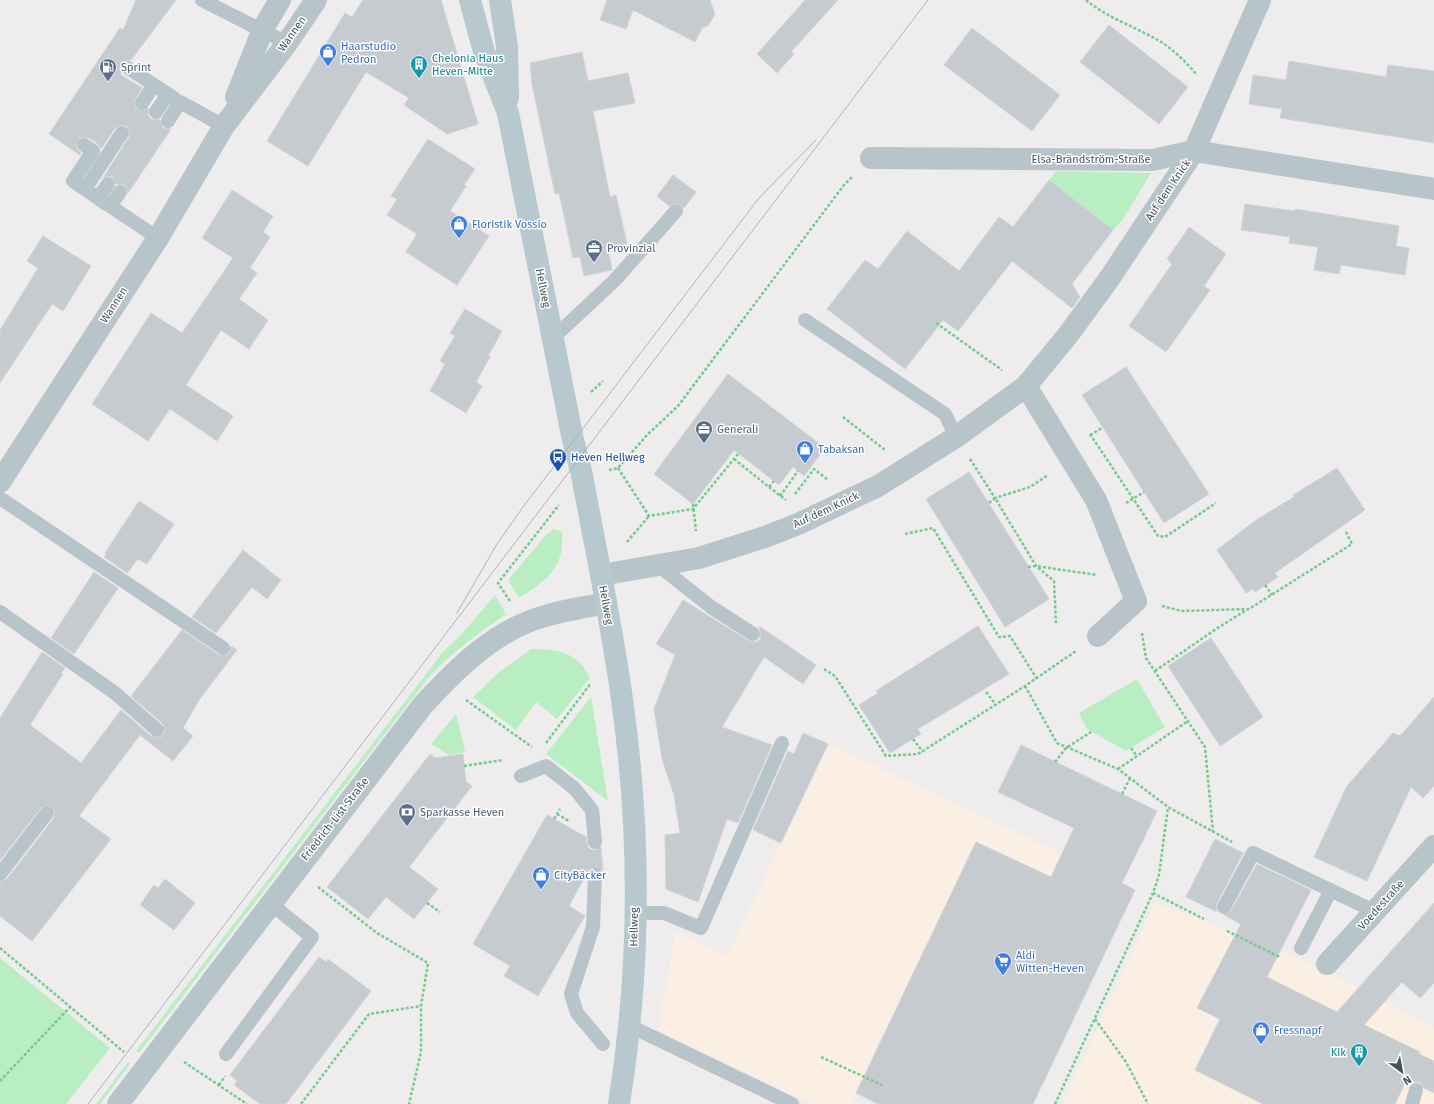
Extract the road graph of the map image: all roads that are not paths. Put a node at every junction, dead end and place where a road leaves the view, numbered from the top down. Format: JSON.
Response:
{"nodes":[{"id":1,"x":202,"y":0,"type":"edge"},
{"id":2,"x":280,"y":0,"type":"edge"},
{"id":3,"x":316,"y":0,"type":"edge"},
{"id":4,"x":470,"y":0,"type":"edge"},
{"id":5,"x":500,"y":0,"type":"edge"},
{"id":6,"x":1260,"y":0,"type":"edge"},
{"id":7,"x":263,"y":30,"type":"junction"},
{"id":8,"x":287,"y":42,"type":"junction"},
{"id":9,"x":128,"y":68,"type":"dead end"},
{"id":10,"x":154,"y":85,"type":"junction"},
{"id":11,"x":168,"y":94,"type":"junction"},
{"id":12,"x":180,"y":102,"type":"junction"},
{"id":13,"x":142,"y":104,"type":"dead end"},
{"id":14,"x":156,"y":112,"type":"dead end"},
{"id":15,"x":508,"y":114,"type":"junction"},
{"id":16,"x":168,"y":121,"type":"dead end"},
{"id":17,"x":224,"y":126,"type":"junction"},
{"id":18,"x":122,"y":133,"type":"dead end"},
{"id":19,"x":84,"y":145,"type":"dead end"},
{"id":20,"x":1194,"y":151,"type":"junction"},
{"id":21,"x":871,"y":158,"type":"road end"},
{"id":22,"x":108,"y":184,"type":"dead end"},
{"id":23,"x":85,"y":189,"type":"junction"},
{"id":24,"x":1434,"y":190,"type":"edge"},
{"id":25,"x":120,"y":192,"type":"dead end"},
{"id":26,"x":98,"y":198,"type":"junction"},
{"id":27,"x":110,"y":206,"type":"junction"},
{"id":28,"x":676,"y":211,"type":"dead end"},
{"id":29,"x":158,"y":238,"type":"junction"},
{"id":30,"x":805,"y":320,"type":"dead end"},
{"id":31,"x":553,"y":338,"type":"junction"},
{"id":32,"x":1026,"y":386,"type":"junction"},
{"id":33,"x":956,"y":437,"type":"junction"},
{"id":34,"x":0,"y":482,"type":"edge"},
{"id":35,"x":0,"y":498,"type":"edge"},
{"id":36,"x":658,"y":565,"type":"junction"},
{"id":37,"x":601,"y":575,"type":"junction"},
{"id":38,"x":606,"y":603,"type":"junction"},
{"id":39,"x":0,"y":612,"type":"edge"},
{"id":40,"x":753,"y":634,"type":"dead end"},
{"id":41,"x":1098,"y":636,"type":"road end"},
{"id":42,"x":223,"y":648,"type":"dead end"},
{"id":43,"x":157,"y":730,"type":"dead end"},
{"id":44,"x":782,"y":743,"type":"dead end"},
{"id":45,"x":521,"y":776,"type":"dead end"},
{"id":46,"x":48,"y":813,"type":"dead end"},
{"id":47,"x":595,"y":842,"type":"dead end"},
{"id":48,"x":1434,"y":846,"type":"edge"},
{"id":49,"x":0,"y":874,"type":"edge"},
{"id":50,"x":595,"y":874,"type":"dead end"},
{"id":51,"x":1331,"y":890,"type":"junction"},
{"id":52,"x":270,"y":904,"type":"junction"},
{"id":53,"x":1224,"y":907,"type":"dead end"},
{"id":54,"x":1374,"y":911,"type":"junction"},
{"id":55,"x":635,"y":913,"type":"junction"},
{"id":56,"x":1301,"y":948,"type":"dead end"},
{"id":57,"x":1327,"y":964,"type":"dead end"},
{"id":58,"x":630,"y":1026,"type":"junction"},
{"id":59,"x":603,"y":1044,"type":"dead end"},
{"id":60,"x":226,"y":1054,"type":"dead end"},
{"id":61,"x":1416,"y":1090,"type":"dead end"},
{"id":62,"x":118,"y":1104,"type":"edge"},
{"id":63,"x":619,"y":1104,"type":"edge"},
{"id":64,"x":792,"y":1104,"type":"edge"},
{"id":65,"x":1412,"y":1104,"type":"edge"}],
"edges":[{"from":1,"to":7,"type":"lane"},
{"from":2,"to":7,"type":"street","name":"Wannen"},
{"from":3,"to":8,"type":"street","name":"Wannen"},
{"from":4,"to":15,"type":"street","name":"Hellweg"},
{"from":5,"to":15,"type":"street","name":"Hellweg"},
{"from":6,"to":20,"type":"street"},
{"from":7,"to":8,"type":"lane"},
{"from":7,"to":17,"type":"street","name":"Wannen"},
{"from":8,"to":17,"type":"street","name":"Wannen"},
{"from":9,"to":10,"type":"lane"},
{"from":10,"to":11,"type":"lane"},
{"from":10,"to":13,"type":"lane"},
{"from":11,"to":12,"type":"lane"},
{"from":11,"to":14,"type":"lane"},
{"from":12,"to":16,"type":"lane"},
{"from":12,"to":17,"type":"lane"},
{"from":15,"to":31,"type":"street","name":"Hellweg"},
{"from":17,"to":29,"type":"street","name":"Wannen"},
{"from":18,"to":23,"type":"lane"},
{"from":19,"to":23,"type":"lane"},
{"from":20,"to":21,"type":"street","name":"Elsa-Brändström-Straße"},
{"from":20,"to":24,"type":"street","name":"Auf dem Knick"},
{"from":20,"to":32,"type":"street","name":"Auf dem Knick"},
{"from":22,"to":26,"type":"lane"},
{"from":23,"to":26,"type":"lane"},
{"from":25,"to":27,"type":"lane"},
{"from":26,"to":27,"type":"lane"},
{"from":27,"to":29,"type":"lane"},
{"from":28,"to":31,"type":"lane"},
{"from":29,"to":34,"type":"street","name":"Wannen"},
{"from":30,"to":33,"type":"lane"},
{"from":31,"to":37,"type":"street","name":"Hellweg"},
{"from":32,"to":33,"type":"street","name":"Auf dem Knick"},
{"from":32,"to":41,"type":"street"},
{"from":33,"to":36,"type":"street","name":"Auf dem Knick"},
{"from":35,"to":42,"type":"lane"},
{"from":36,"to":37,"type":"street","name":"Auf dem Knick"},
{"from":36,"to":40,"type":"lane"},
{"from":37,"to":38,"type":"street","name":"Hellweg"},
{"from":38,"to":52,"type":"street","name":"Friedrich-List-Straße"},
{"from":38,"to":55,"type":"street","name":"Hellweg"},
{"from":39,"to":43,"type":"lane"},
{"from":44,"to":55,"type":"lane"},
{"from":45,"to":47,"type":"lane"},
{"from":46,"to":49,"type":"lane"},
{"from":48,"to":54,"type":"street","name":"Voedestraße"},
{"from":50,"to":59,"type":"lane"},
{"from":51,"to":53,"type":"lane"},
{"from":51,"to":54,"type":"lane"},
{"from":51,"to":56,"type":"lane"},
{"from":52,"to":60,"type":"lane"},
{"from":52,"to":62,"type":"street","name":"Friedrich-List-Straße"},
{"from":54,"to":57,"type":"street","name":"Voedestraße"},
{"from":55,"to":58,"type":"street","name":"Hellweg"},
{"from":58,"to":63,"type":"street","name":"Hellweg"},
{"from":58,"to":64,"type":"lane"},
{"from":61,"to":65,"type":"lane"}]}
